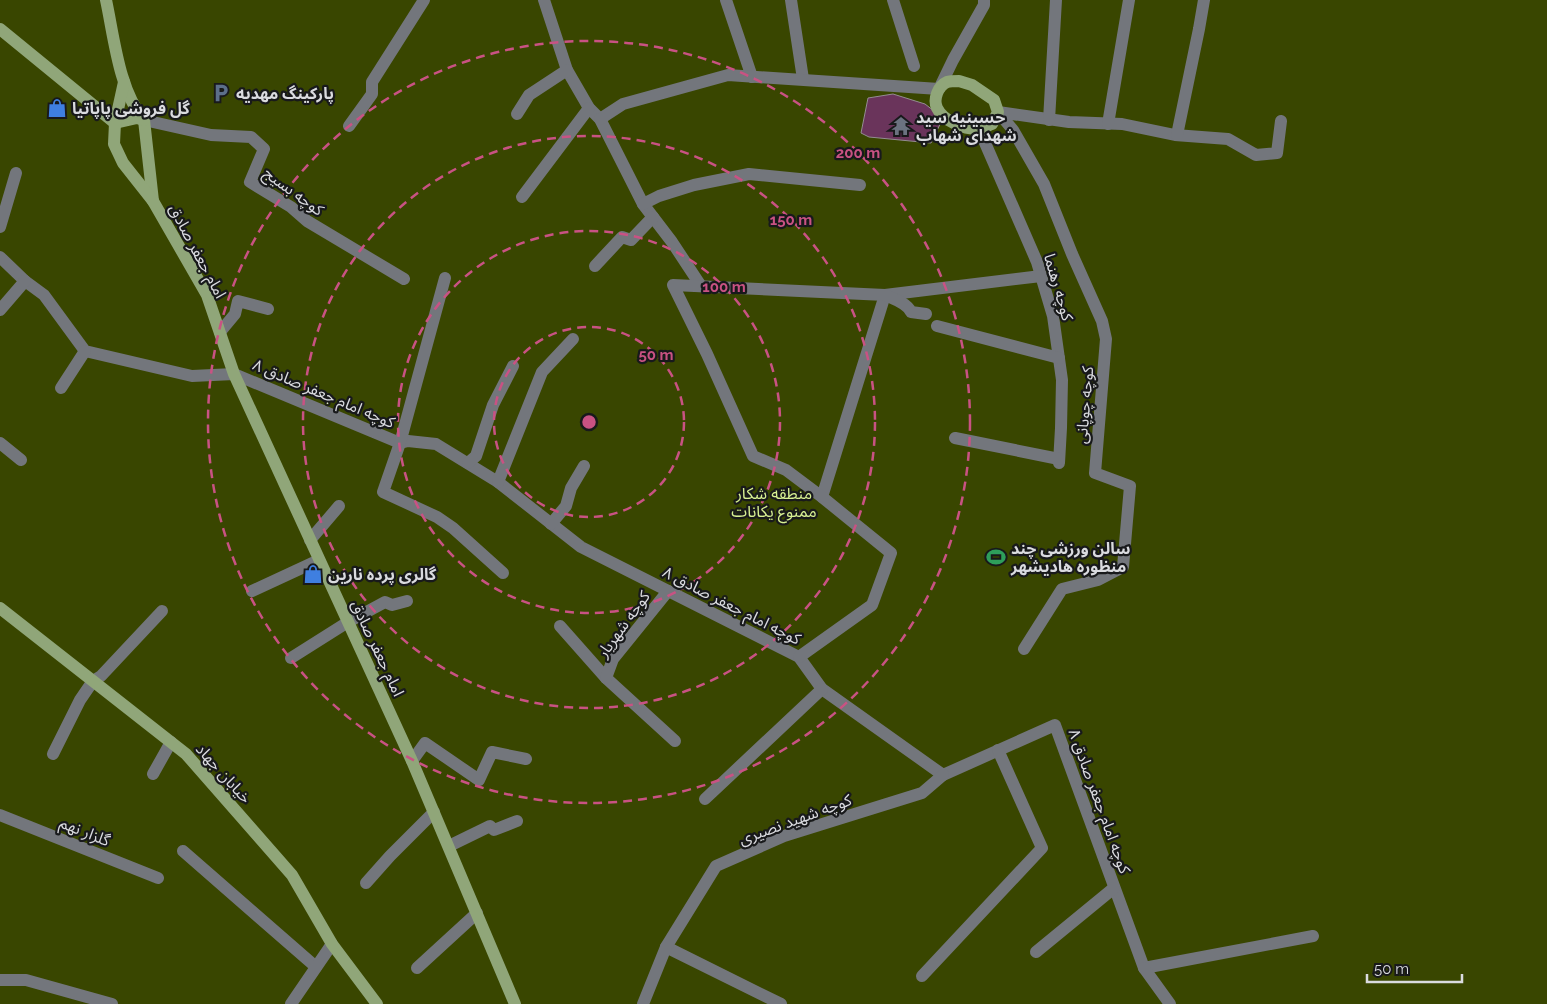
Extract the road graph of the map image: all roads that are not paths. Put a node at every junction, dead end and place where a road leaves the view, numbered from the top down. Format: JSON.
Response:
{"nodes":[{"id":1,"x":106,"y":0,"type":"edge"},
{"id":2,"x":424,"y":0,"type":"edge"},
{"id":3,"x":544,"y":0,"type":"edge"},
{"id":4,"x":726,"y":0,"type":"edge"},
{"id":5,"x":790,"y":0,"type":"edge"},
{"id":6,"x":893,"y":0,"type":"edge"},
{"id":7,"x":984,"y":0,"type":"edge"},
{"id":8,"x":1056,"y":0,"type":"edge"},
{"id":9,"x":1129,"y":0,"type":"edge"},
{"id":10,"x":1204,"y":0,"type":"edge"},
{"id":11,"x":0,"y":30,"type":"edge"},
{"id":12,"x":914,"y":66,"type":"dead end"},
{"id":13,"x":567,"y":70,"type":"junction"},
{"id":14,"x":752,"y":77,"type":"junction"},
{"id":15,"x":803,"y":79,"type":"junction"},
{"id":16,"x":124,"y":82,"type":"junction"},
{"id":17,"x":939,"y":89,"type":"junction"},
{"id":18,"x":589,"y":108,"type":"junction"},
{"id":19,"x":998,"y":112,"type":"junction"},
{"id":20,"x":517,"y":114,"type":"dead end"},
{"id":21,"x":600,"y":119,"type":"junction"},
{"id":22,"x":144,"y":120,"type":"junction"},
{"id":23,"x":1049,"y":120,"type":"junction"},
{"id":24,"x":1281,"y":121,"type":"dead end"},
{"id":25,"x":115,"y":123,"type":"junction"},
{"id":26,"x":1108,"y":124,"type":"junction"},
{"id":27,"x":348,"y":126,"type":"dead end"},
{"id":28,"x":979,"y":129,"type":"junction"},
{"id":29,"x":1177,"y":135,"type":"junction"},
{"id":30,"x":147,"y":157,"type":"junction"},
{"id":31,"x":124,"y":163,"type":"junction"},
{"id":32,"x":16,"y":173,"type":"dead end"},
{"id":33,"x":860,"y":185,"type":"dead end"},
{"id":34,"x":522,"y":197,"type":"dead end"},
{"id":35,"x":152,"y":201,"type":"junction"},
{"id":36,"x":643,"y":204,"type":"junction"},
{"id":37,"x":653,"y":218,"type":"junction"},
{"id":38,"x":0,"y":227,"type":"edge"},
{"id":39,"x":0,"y":257,"type":"edge"},
{"id":40,"x":595,"y":266,"type":"dead end"},
{"id":41,"x":1041,"y":276,"type":"junction"},
{"id":42,"x":445,"y":278,"type":"dead end"},
{"id":43,"x":404,"y":279,"type":"dead end"},
{"id":44,"x":26,"y":281,"type":"junction"},
{"id":45,"x":701,"y":286,"type":"junction"},
{"id":46,"x":885,"y":295,"type":"junction"},
{"id":47,"x":268,"y":309,"type":"dead end"},
{"id":48,"x":0,"y":310,"type":"edge"},
{"id":49,"x":926,"y":314,"type":"dead end"},
{"id":50,"x":937,"y":326,"type":"dead end"},
{"id":51,"x":220,"y":332,"type":"junction"},
{"id":52,"x":573,"y":339,"type":"dead end"},
{"id":53,"x":85,"y":351,"type":"junction"},
{"id":54,"x":1059,"y":358,"type":"junction"},
{"id":55,"x":513,"y":366,"type":"dead end"},
{"id":56,"x":234,"y":374,"type":"junction"},
{"id":57,"x":61,"y":388,"type":"dead end"},
{"id":58,"x":955,"y":438,"type":"dead end"},
{"id":59,"x":0,"y":443,"type":"edge"},
{"id":60,"x":400,"y":443,"type":"junction"},
{"id":61,"x":21,"y":460,"type":"dead end"},
{"id":62,"x":468,"y":463,"type":"junction"},
{"id":63,"x":584,"y":466,"type":"dead end"},
{"id":64,"x":498,"y":482,"type":"junction"},
{"id":65,"x":822,"y":497,"type":"junction"},
{"id":66,"x":339,"y":506,"type":"dead end"},
{"id":67,"x":551,"y":524,"type":"junction"},
{"id":68,"x":310,"y":540,"type":"junction"},
{"id":69,"x":319,"y":560,"type":"junction"},
{"id":70,"x":503,"y":573,"type":"dead end"},
{"id":71,"x":252,"y":590,"type":"dead end"},
{"id":72,"x":668,"y":591,"type":"junction"},
{"id":73,"x":408,"y":601,"type":"dead end"},
{"id":74,"x":0,"y":608,"type":"edge"},
{"id":75,"x":162,"y":612,"type":"dead end"},
{"id":76,"x":348,"y":622,"type":"junction"},
{"id":77,"x":560,"y":626,"type":"dead end"},
{"id":78,"x":1024,"y":649,"type":"dead end"},
{"id":79,"x":799,"y":657,"type":"junction"},
{"id":80,"x":291,"y":658,"type":"dead end"},
{"id":81,"x":606,"y":678,"type":"junction"},
{"id":82,"x":93,"y":681,"type":"junction"},
{"id":83,"x":822,"y":689,"type":"junction"},
{"id":84,"x":675,"y":741,"type":"dead end"},
{"id":85,"x":171,"y":742,"type":"junction"},
{"id":86,"x":998,"y":750,"type":"junction"},
{"id":87,"x":53,"y":754,"type":"dead end"},
{"id":88,"x":526,"y":759,"type":"dead end"},
{"id":89,"x":412,"y":761,"type":"junction"},
{"id":90,"x":153,"y":774,"type":"dead end"},
{"id":91,"x":943,"y":775,"type":"junction"},
{"id":92,"x":705,"y":799,"type":"dead end"},
{"id":93,"x":434,"y":812,"type":"junction"},
{"id":94,"x":0,"y":815,"type":"edge"},
{"id":95,"x":517,"y":821,"type":"dead end"},
{"id":96,"x":449,"y":846,"type":"junction"},
{"id":97,"x":183,"y":851,"type":"dead end"},
{"id":98,"x":158,"y":878,"type":"dead end"},
{"id":99,"x":366,"y":883,"type":"dead end"},
{"id":100,"x":1114,"y":888,"type":"junction"},
{"id":101,"x":477,"y":913,"type":"junction"},
{"id":102,"x":1313,"y":936,"type":"dead end"},
{"id":103,"x":332,"y":944,"type":"junction"},
{"id":104,"x":666,"y":947,"type":"junction"},
{"id":105,"x":1036,"y":952,"type":"dead end"},
{"id":106,"x":316,"y":967,"type":"junction"},
{"id":107,"x":417,"y":968,"type":"dead end"},
{"id":108,"x":1144,"y":968,"type":"junction"},
{"id":109,"x":922,"y":976,"type":"dead end"},
{"id":110,"x":0,"y":980,"type":"edge"},
{"id":111,"x":81,"y":1000,"type":"edge"},
{"id":112,"x":112,"y":1004,"type":"edge"},
{"id":113,"x":291,"y":1004,"type":"edge"},
{"id":114,"x":377,"y":1004,"type":"edge"},
{"id":115,"x":515,"y":1004,"type":"edge"},
{"id":116,"x":643,"y":1004,"type":"edge"},
{"id":117,"x":781,"y":1004,"type":"edge"},
{"id":118,"x":1170,"y":1004,"type":"edge"}],
"edges":[{"from":1,"to":16,"type":"main road"},
{"from":2,"to":27,"type":"street"},
{"from":3,"to":13,"type":"street"},
{"from":4,"to":14,"type":"street"},
{"from":5,"to":15,"type":"street"},
{"from":6,"to":12,"type":"street"},
{"from":7,"to":17,"type":"street"},
{"from":8,"to":23,"type":"street"},
{"from":9,"to":26,"type":"street"},
{"from":10,"to":29,"type":"street"},
{"from":11,"to":25,"type":"main road"},
{"from":13,"to":18,"type":"street"},
{"from":13,"to":20,"type":"street"},
{"from":14,"to":15,"type":"street"},
{"from":14,"to":21,"type":"street"},
{"from":15,"to":17,"type":"street"},
{"from":16,"to":22,"type":"main road"},
{"from":16,"to":25,"type":"main road","name":"امام جعفر صادق"},
{"from":17,"to":19,"type":"main road"},
{"from":17,"to":28,"type":"main road"},
{"from":18,"to":21,"type":"street"},
{"from":18,"to":34,"type":"street"},
{"from":19,"to":23,"type":"street"},
{"from":19,"to":28,"type":"main road"},
{"from":19,"to":78,"type":"street","name":"کوچه چوپانی"},
{"from":21,"to":36,"type":"street"},
{"from":22,"to":25,"type":"main road"},
{"from":22,"to":30,"type":"main road"},
{"from":22,"to":43,"type":"street","name":"کوچه بسیج"},
{"from":23,"to":26,"type":"street"},
{"from":24,"to":29,"type":"street"},
{"from":25,"to":31,"type":"main road","name":"امام جعفر صادق"},
{"from":26,"to":29,"type":"street"},
{"from":28,"to":41,"type":"street","name":"کوچه رهنما"},
{"from":30,"to":31,"type":"main road"},
{"from":30,"to":35,"type":"main road"},
{"from":31,"to":35,"type":"main road","name":"امام جعفر صادق"},
{"from":32,"to":38,"type":"street"},
{"from":33,"to":36,"type":"street"},
{"from":35,"to":51,"type":"main road","name":"امام جعفر صادق"},
{"from":36,"to":37,"type":"street"},
{"from":37,"to":40,"type":"street"},
{"from":37,"to":45,"type":"street"},
{"from":39,"to":44,"type":"street"},
{"from":41,"to":46,"type":"street"},
{"from":41,"to":54,"type":"street","name":"کوچه رهنما"},
{"from":42,"to":60,"type":"street"},
{"from":44,"to":48,"type":"street"},
{"from":44,"to":53,"type":"street"},
{"from":45,"to":46,"type":"street"},
{"from":45,"to":65,"type":"street"},
{"from":46,"to":49,"type":"street"},
{"from":46,"to":65,"type":"street"},
{"from":47,"to":51,"type":"street"},
{"from":50,"to":54,"type":"street"},
{"from":51,"to":56,"type":"main road","name":"امام جعفر صادق"},
{"from":52,"to":64,"type":"street"},
{"from":53,"to":56,"type":"street"},
{"from":53,"to":57,"type":"street"},
{"from":54,"to":58,"type":"street","name":"کوچه رهنما"},
{"from":55,"to":62,"type":"street"},
{"from":56,"to":60,"type":"street","name":"کوچه امام جعفر صادق ۸"},
{"from":56,"to":68,"type":"main road","name":"امام جعفر صادق"},
{"from":59,"to":61,"type":"street"},
{"from":60,"to":62,"type":"street","name":"کوچه امام جعفر صادق ۸"},
{"from":60,"to":70,"type":"street"},
{"from":62,"to":64,"type":"street","name":"کوچه امام جعفر صادق ۸"},
{"from":63,"to":67,"type":"street"},
{"from":64,"to":67,"type":"street","name":"کوچه امام جعفر صادق ۸"},
{"from":65,"to":79,"type":"street"},
{"from":66,"to":68,"type":"street"},
{"from":67,"to":72,"type":"street","name":"کوچه امام جعفر صادق ۸"},
{"from":68,"to":69,"type":"main road","name":"امام جعفر صادق"},
{"from":69,"to":71,"type":"street"},
{"from":69,"to":76,"type":"main road","name":"امام جعفر صادق"},
{"from":72,"to":79,"type":"street","name":"کوچه امام جعفر صادق ۸"},
{"from":72,"to":81,"type":"street","name":"کوچه شهریار"},
{"from":73,"to":76,"type":"street"},
{"from":74,"to":82,"type":"main road","name":"خیابان جهاد"},
{"from":75,"to":82,"type":"street"},
{"from":76,"to":80,"type":"street"},
{"from":76,"to":89,"type":"main road","name":"امام جعفر صادق"},
{"from":77,"to":81,"type":"street"},
{"from":79,"to":83,"type":"street","name":"کوچه امام جعفر صادق ۸"},
{"from":81,"to":84,"type":"street"},
{"from":82,"to":85,"type":"main road","name":"خیابان جهاد"},
{"from":82,"to":87,"type":"street"},
{"from":83,"to":91,"type":"street","name":"کوچه امام جعفر صادق ۸"},
{"from":83,"to":92,"type":"street"},
{"from":85,"to":90,"type":"street"},
{"from":85,"to":103,"type":"main road","name":"خیابان جهاد"},
{"from":86,"to":91,"type":"street","name":"کوچه امام جعفر صادق ۸"},
{"from":86,"to":100,"type":"street","name":"کوچه امام جعفر صادق ۸"},
{"from":86,"to":109,"type":"street"},
{"from":88,"to":89,"type":"street"},
{"from":89,"to":93,"type":"main road","name":"امام جعفر صادق"},
{"from":91,"to":104,"type":"street","name":"کوچه شهید نصیری"},
{"from":93,"to":96,"type":"main road","name":"امام جعفر صادق"},
{"from":93,"to":99,"type":"street"},
{"from":94,"to":98,"type":"street","name":"گلزار نهم"},
{"from":95,"to":96,"type":"street"},
{"from":96,"to":101,"type":"main road","name":"امام جعفر صادق"},
{"from":97,"to":106,"type":"street"},
{"from":100,"to":105,"type":"street"},
{"from":100,"to":108,"type":"street","name":"کوچه امام جعفر صادق ۸"},
{"from":101,"to":107,"type":"street"},
{"from":101,"to":115,"type":"main road","name":"امام جعفر صادق"},
{"from":102,"to":108,"type":"street"},
{"from":103,"to":106,"type":"street"},
{"from":103,"to":114,"type":"main road","name":"خیابان جهاد"},
{"from":104,"to":116,"type":"street","name":"کوچه شهید نصیری"},
{"from":104,"to":117,"type":"street"},
{"from":106,"to":113,"type":"street"},
{"from":108,"to":118,"type":"street","name":"کوچه امام جعفر صادق ۸"},
{"from":110,"to":111,"type":"street"},
{"from":111,"to":112,"type":"street"}]}
